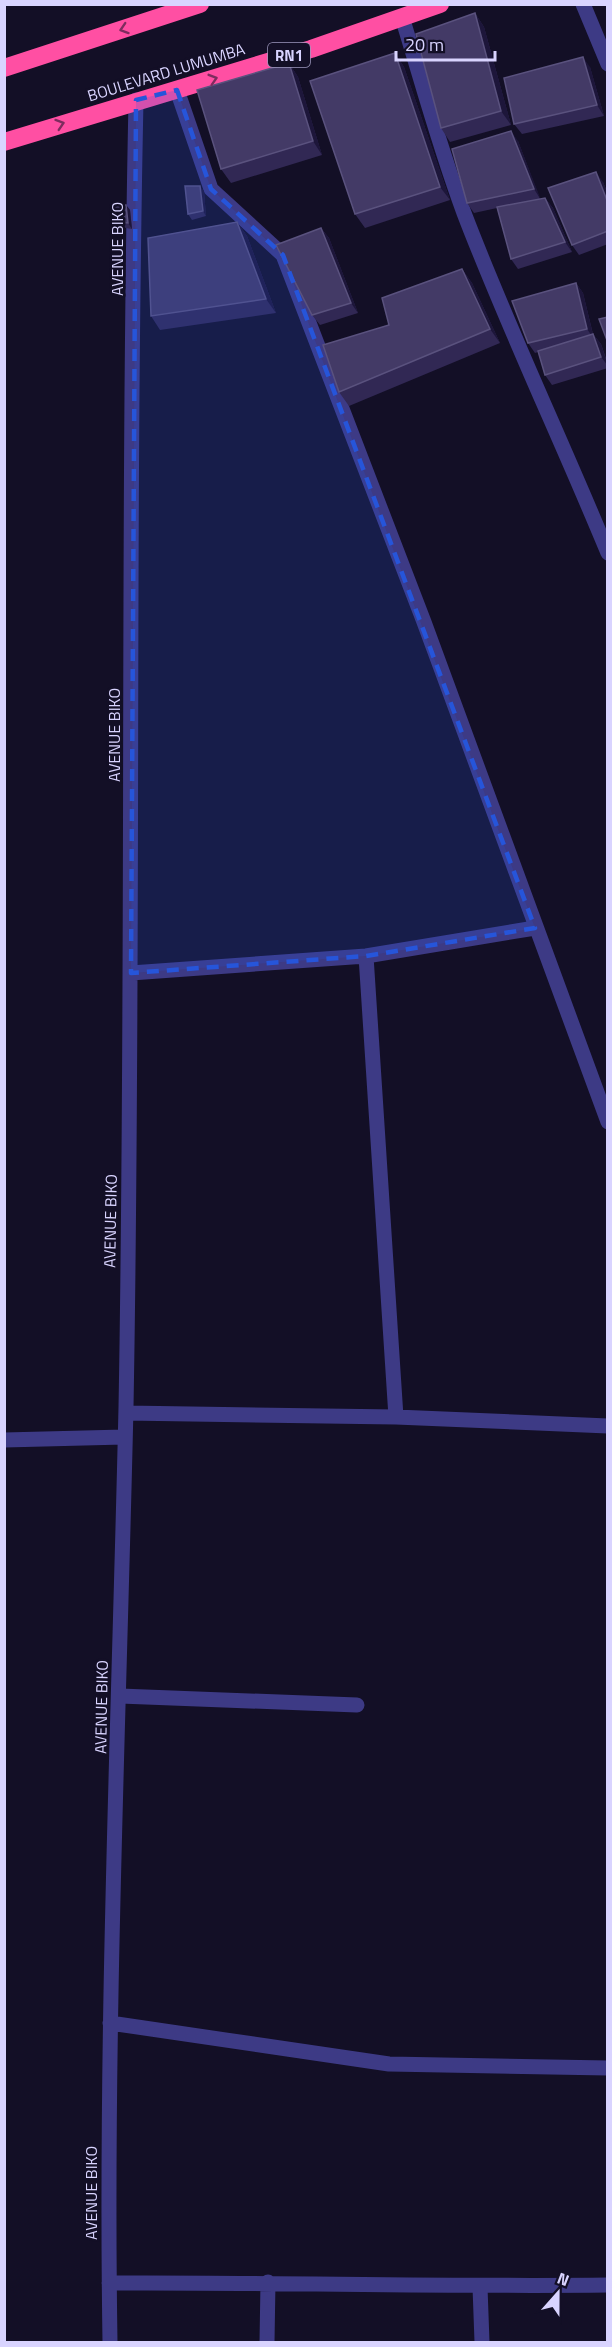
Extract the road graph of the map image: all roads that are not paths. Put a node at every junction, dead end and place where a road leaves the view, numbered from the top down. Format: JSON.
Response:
{"nodes":[{"id":1,"x":161,"y":4,"type":"edge"},
{"id":2,"x":200,"y":4,"type":"edge"},
{"id":3,"x":440,"y":4,"type":"edge"},
{"id":4,"x":583,"y":4,"type":"edge"},
{"id":5,"x":402,"y":17,"type":"junction"},
{"id":6,"x":148,"y":21,"type":"junction"},
{"id":7,"x":608,"y":64,"type":"edge"},
{"id":8,"x":4,"y":68,"type":"edge"},
{"id":9,"x":177,"y":90,"type":"junction"},
{"id":10,"x":136,"y":100,"type":"junction"},
{"id":11,"x":4,"y":142,"type":"edge"},
{"id":12,"x":608,"y":553,"type":"edge"},
{"id":13,"x":536,"y":928,"type":"junction"},
{"id":14,"x":366,"y":956,"type":"junction"},
{"id":15,"x":131,"y":973,"type":"junction"},
{"id":16,"x":608,"y":1122,"type":"edge"},
{"id":17,"x":126,"y":1413,"type":"junction"},
{"id":18,"x":396,"y":1418,"type":"junction"},
{"id":19,"x":608,"y":1426,"type":"edge"},
{"id":20,"x":124,"y":1437,"type":"junction"},
{"id":21,"x":4,"y":1440,"type":"edge"},
{"id":22,"x":120,"y":1696,"type":"junction"},
{"id":23,"x":357,"y":1705,"type":"dead end"},
{"id":24,"x":110,"y":2023,"type":"junction"},
{"id":25,"x":608,"y":2068,"type":"edge"},
{"id":26,"x":268,"y":2282,"type":"junction"},
{"id":27,"x":109,"y":2283,"type":"junction"},
{"id":28,"x":608,"y":2285,"type":"edge"},
{"id":29,"x":480,"y":2287,"type":"junction"},
{"id":30,"x":110,"y":2343,"type":"edge"},
{"id":31,"x":267,"y":2343,"type":"edge"},
{"id":32,"x":482,"y":2343,"type":"edge"}],
"edges":[{"from":1,"to":6,"type":"street"},
{"from":2,"to":6,"type":"highway"},
{"from":3,"to":5,"type":"highway","name":"BOULEVARD LUMUMBA","number":"RN1"},
{"from":4,"to":7,"type":"street"},
{"from":9,"to":5,"type":"highway","name":"BOULEVARD LUMUMBA","number":"RN1","one_way":true},
{"from":5,"to":12,"type":"street"},
{"from":6,"to":8,"type":"highway","one_way":true},
{"from":9,"to":10,"type":"highway","name":"BOULEVARD LUMUMBA","number":"RN1"},
{"from":9,"to":13,"type":"street"},
{"from":11,"to":10,"type":"highway","name":"BOULEVARD LUMUMBA","number":"RN1","one_way":true},
{"from":10,"to":15,"type":"street","name":"AVENUE BIKO"},
{"from":13,"to":14,"type":"street"},
{"from":13,"to":16,"type":"street"},
{"from":14,"to":15,"type":"street"},
{"from":14,"to":18,"type":"street"},
{"from":15,"to":17,"type":"street","name":"AVENUE BIKO"},
{"from":17,"to":18,"type":"street"},
{"from":17,"to":20,"type":"street","name":"AVENUE BIKO"},
{"from":18,"to":19,"type":"street"},
{"from":20,"to":21,"type":"street"},
{"from":20,"to":22,"type":"street","name":"AVENUE BIKO"},
{"from":22,"to":23,"type":"street"},
{"from":22,"to":24,"type":"street","name":"AVENUE BIKO"},
{"from":24,"to":25,"type":"street"},
{"from":24,"to":27,"type":"street","name":"AVENUE BIKO"},
{"from":26,"to":27,"type":"street"},
{"from":26,"to":29,"type":"street"},
{"from":26,"to":31,"type":"street"},
{"from":27,"to":30,"type":"street","name":"AVENUE BIKO"},
{"from":28,"to":29,"type":"street"},
{"from":29,"to":32,"type":"street"}]}
